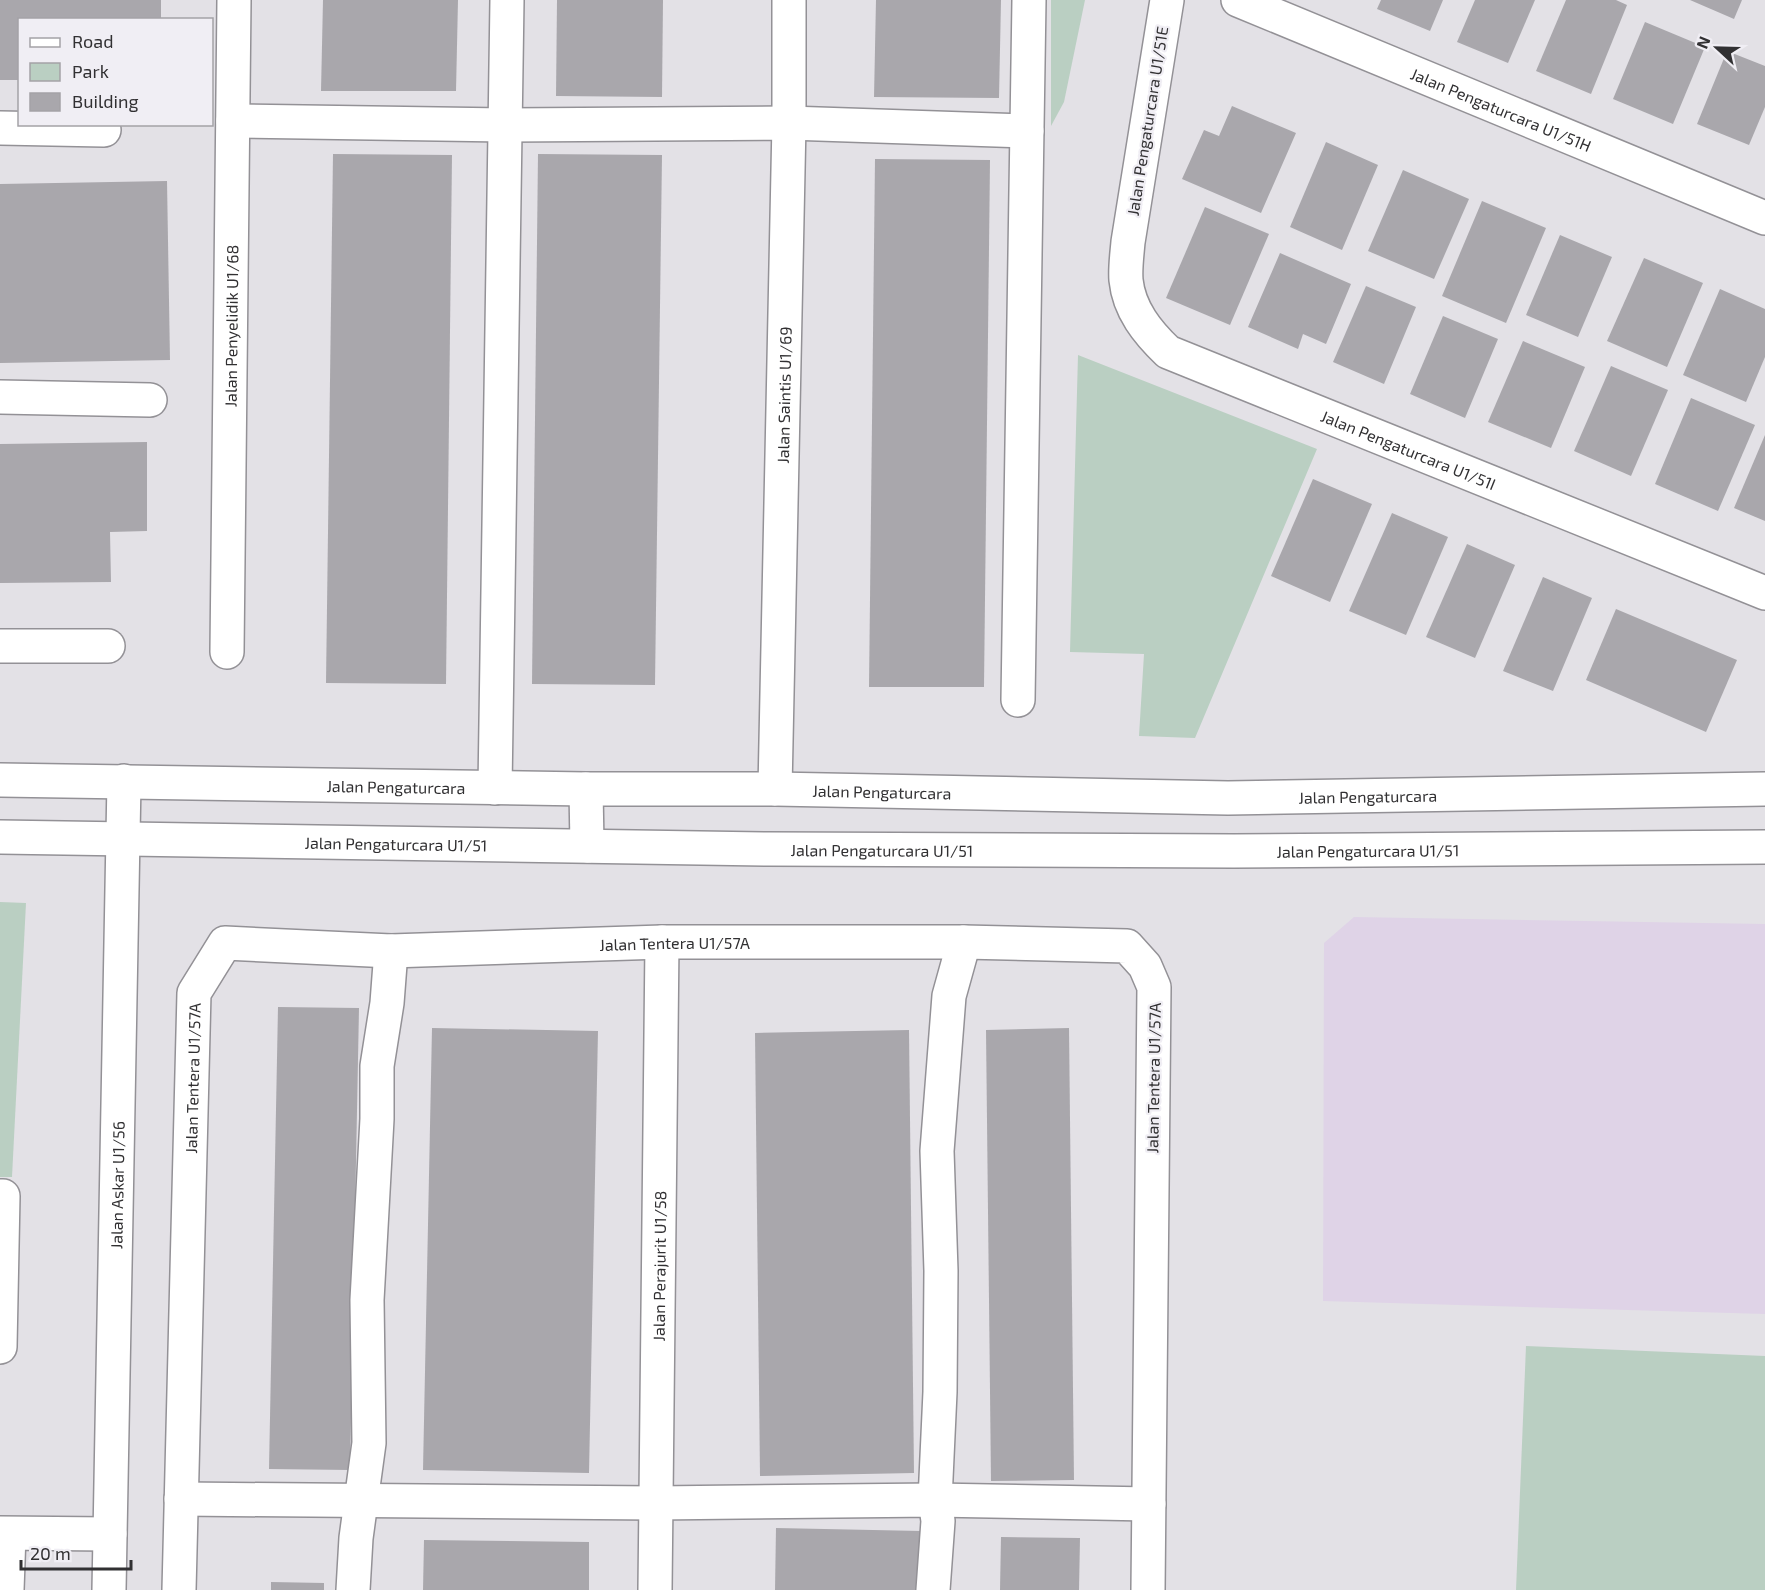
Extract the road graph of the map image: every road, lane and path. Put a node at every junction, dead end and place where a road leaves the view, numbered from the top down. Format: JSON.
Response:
{"nodes":[{"id":1,"x":234,"y":0,"type":"edge"},
{"id":2,"x":507,"y":0,"type":"edge"},
{"id":3,"x":789,"y":0,"type":"edge"},
{"id":4,"x":1029,"y":0,"type":"edge"},
{"id":5,"x":1167,"y":0,"type":"edge"},
{"id":6,"x":1239,"y":0,"type":"edge"},
{"id":7,"x":233,"y":121,"type":"junction"},
{"id":8,"x":789,"y":123,"type":"junction"},
{"id":9,"x":505,"y":125,"type":"junction"},
{"id":10,"x":0,"y":128,"type":"edge"},
{"id":11,"x":104,"y":130,"type":"dead end"},
{"id":12,"x":1027,"y":130,"type":"junction"},
{"id":13,"x":1765,"y":218,"type":"edge"},
{"id":14,"x":1128,"y":242,"type":"joint"},
{"id":15,"x":0,"y":397,"type":"edge"},
{"id":16,"x":150,"y":400,"type":"dead end"},
{"id":17,"x":1765,"y":593,"type":"edge"},
{"id":18,"x":0,"y":646,"type":"edge"},
{"id":19,"x":108,"y":646,"type":"dead end"},
{"id":20,"x":227,"y":652,"type":"dead end"},
{"id":21,"x":1018,"y":700,"type":"dead end"},
{"id":22,"x":0,"y":780,"type":"edge"},
{"id":23,"x":124,"y":781,"type":"junction"},
{"id":24,"x":495,"y":788,"type":"junction"},
{"id":25,"x":586,"y":789,"type":"junction"},
{"id":26,"x":775,"y":789,"type":"junction"},
{"id":27,"x":1765,"y":789,"type":"edge"},
{"id":28,"x":0,"y":837,"type":"edge"},
{"id":29,"x":123,"y":840,"type":"junction"},
{"id":30,"x":587,"y":846,"type":"junction"},
{"id":31,"x":1765,"y":847,"type":"edge"},
{"id":32,"x":662,"y":942,"type":"junction"},
{"id":33,"x":964,"y":942,"type":"junction"},
{"id":34,"x":391,"y":951,"type":"junction"},
{"id":35,"x":0,"y":1196,"type":"edge"},
{"id":36,"x":0,"y":1347,"type":"edge"},
{"id":37,"x":181,"y":1499,"type":"junction"},
{"id":38,"x":362,"y":1500,"type":"junction"},
{"id":39,"x":935,"y":1500,"type":"junction"},
{"id":40,"x":656,"y":1503,"type":"junction"},
{"id":41,"x":1149,"y":1504,"type":"junction"},
{"id":42,"x":5,"y":1534,"type":"edge"},
{"id":43,"x":110,"y":1534,"type":"junction"},
{"id":44,"x":7,"y":1590,"type":"edge"},
{"id":45,"x":109,"y":1590,"type":"edge"},
{"id":46,"x":179,"y":1590,"type":"edge"},
{"id":47,"x":353,"y":1590,"type":"edge"},
{"id":48,"x":655,"y":1590,"type":"edge"},
{"id":49,"x":933,"y":1590,"type":"edge"},
{"id":50,"x":1148,"y":1590,"type":"edge"}],
"edges":[{"from":1,"to":7,"type":"street","name":"Jalan Penyelidik U1/68"},
{"from":2,"to":9,"type":"street"},
{"from":3,"to":8,"type":"street","name":"Jalan Saintis U1/69"},
{"from":4,"to":12,"type":"street"},
{"from":5,"to":14,"type":"street","name":"Jalan Pengaturcara U1/51E"},
{"from":6,"to":13,"type":"street","name":"Jalan Pengaturcara U1/51H"},
{"from":7,"to":9,"type":"street"},
{"from":7,"to":20,"type":"street","name":"Jalan Penyelidik U1/68"},
{"from":8,"to":9,"type":"street"},
{"from":8,"to":12,"type":"street"},
{"from":8,"to":26,"type":"street","name":"Jalan Saintis U1/69"},
{"from":9,"to":24,"type":"street"},
{"from":10,"to":11,"type":"street"},
{"from":12,"to":21,"type":"street"},
{"from":14,"to":17,"type":"street","name":"Jalan Pengaturcara U1/51I"},
{"from":15,"to":16,"type":"street"},
{"from":18,"to":19,"type":"street"},
{"from":22,"to":23,"type":"street","name":"Jalan Pengaturcara"},
{"from":23,"to":24,"type":"street","name":"Jalan Pengaturcara"},
{"from":23,"to":29,"type":"street","name":"Jalan Askar U1/56"},
{"from":24,"to":25,"type":"street","name":"Jalan Pengaturcara"},
{"from":25,"to":26,"type":"street","name":"Jalan Pengaturcara"},
{"from":25,"to":30,"type":"street"},
{"from":26,"to":27,"type":"street","name":"Jalan Pengaturcara"},
{"from":28,"to":29,"type":"street","name":"Jalan Pengaturcara U1/51"},
{"from":29,"to":30,"type":"street","name":"Jalan Pengaturcara U1/51"},
{"from":29,"to":43,"type":"street","name":"Jalan Askar U1/56"},
{"from":30,"to":31,"type":"street","name":"Jalan Pengaturcara U1/51"},
{"from":32,"to":33,"type":"street","name":"Jalan Tentera U1/57A"},
{"from":32,"to":34,"type":"street","name":"Jalan Tentera U1/57A"},
{"from":32,"to":40,"type":"street","name":"Jalan Perajurit U1/58"},
{"from":33,"to":39,"type":"street"},
{"from":33,"to":41,"type":"street","name":"Jalan Tentera U1/57A"},
{"from":34,"to":37,"type":"street","name":"Jalan Tentera U1/57A"},
{"from":34,"to":38,"type":"street"},
{"from":35,"to":36,"type":"street"},
{"from":37,"to":38,"type":"street"},
{"from":37,"to":46,"type":"street","name":"Jalan Tentera U1/57A"},
{"from":38,"to":40,"type":"street"},
{"from":38,"to":47,"type":"street"},
{"from":39,"to":40,"type":"street"},
{"from":39,"to":41,"type":"street"},
{"from":39,"to":49,"type":"street"},
{"from":40,"to":48,"type":"street","name":"Jalan Perajurit U1/58"},
{"from":41,"to":50,"type":"street","name":"Jalan Tentera U1/57A"},
{"from":42,"to":43,"type":"street"},
{"from":42,"to":44,"type":"street"},
{"from":43,"to":45,"type":"street","name":"Jalan Askar U1/56"}]}
